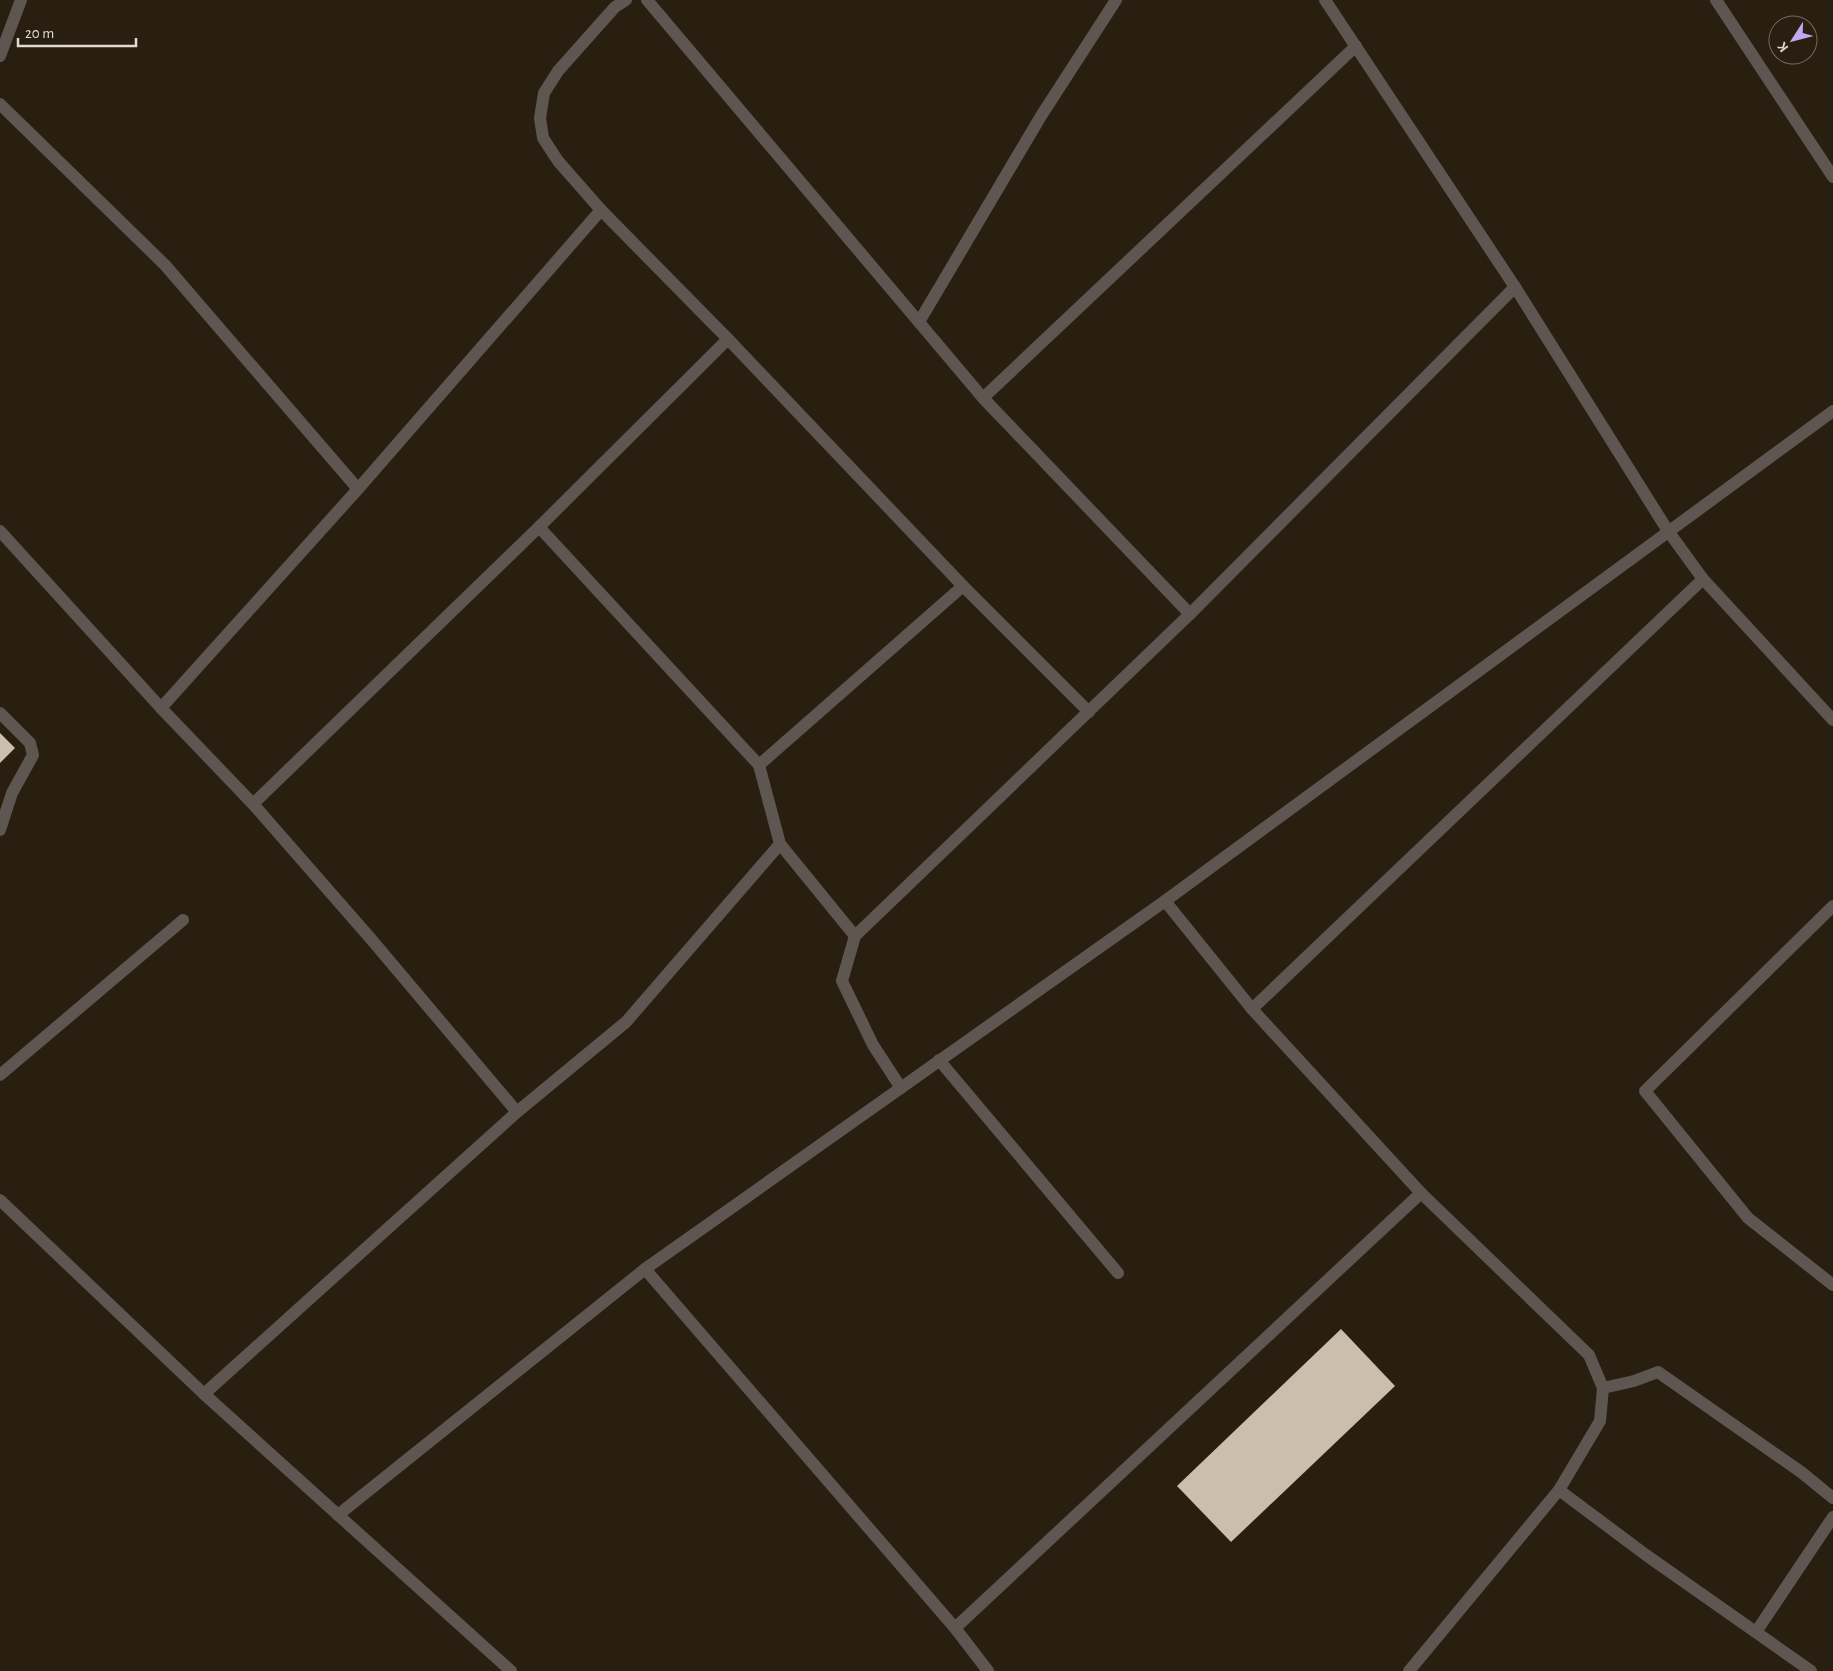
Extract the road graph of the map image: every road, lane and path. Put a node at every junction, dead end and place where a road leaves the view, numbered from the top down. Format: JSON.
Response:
{"nodes":[{"id":1,"x":20,"y":0,"type":"edge"},
{"id":2,"x":626,"y":0,"type":"edge"},
{"id":3,"x":647,"y":0,"type":"edge"},
{"id":4,"x":1116,"y":0,"type":"edge"},
{"id":5,"x":1326,"y":0,"type":"edge"},
{"id":6,"x":1716,"y":0,"type":"edge"},
{"id":7,"x":1356,"y":46,"type":"junction"},
{"id":8,"x":0,"y":56,"type":"edge"},
{"id":9,"x":0,"y":104,"type":"edge"},
{"id":10,"x":1833,"y":177,"type":"edge"},
{"id":11,"x":601,"y":210,"type":"junction"},
{"id":12,"x":1515,"y":286,"type":"junction"},
{"id":13,"x":919,"y":322,"type":"junction"},
{"id":14,"x":728,"y":339,"type":"junction"},
{"id":15,"x":983,"y":398,"type":"junction"},
{"id":16,"x":1833,"y":411,"type":"edge"},
{"id":17,"x":358,"y":489,"type":"junction"},
{"id":18,"x":539,"y":527,"type":"junction"},
{"id":19,"x":0,"y":531,"type":"edge"},
{"id":20,"x":1668,"y":531,"type":"junction"},
{"id":21,"x":1703,"y":579,"type":"junction"},
{"id":22,"x":963,"y":586,"type":"junction"},
{"id":23,"x":1190,"y":614,"type":"junction"},
{"id":24,"x":160,"y":708,"type":"junction"},
{"id":25,"x":0,"y":712,"type":"edge"},
{"id":26,"x":1089,"y":712,"type":"junction"},
{"id":27,"x":1833,"y":720,"type":"edge"},
{"id":28,"x":758,"y":765,"type":"junction"},
{"id":29,"x":253,"y":804,"type":"junction"},
{"id":30,"x":0,"y":830,"type":"edge"},
{"id":31,"x":780,"y":844,"type":"junction"},
{"id":32,"x":1165,"y":901,"type":"junction"},
{"id":33,"x":1833,"y":906,"type":"edge"},
{"id":34,"x":183,"y":920,"type":"dead end"},
{"id":35,"x":855,"y":936,"type":"junction"},
{"id":36,"x":1252,"y":1009,"type":"junction"},
{"id":37,"x":939,"y":1060,"type":"junction"},
{"id":38,"x":0,"y":1075,"type":"edge"},
{"id":39,"x":901,"y":1088,"type":"junction"},
{"id":40,"x":517,"y":1112,"type":"junction"},
{"id":41,"x":1421,"y":1193,"type":"junction"},
{"id":42,"x":0,"y":1200,"type":"edge"},
{"id":43,"x":645,"y":1269,"type":"junction"},
{"id":44,"x":1118,"y":1273,"type":"dead end"},
{"id":45,"x":1833,"y":1285,"type":"edge"},
{"id":46,"x":1603,"y":1388,"type":"junction"},
{"id":47,"x":204,"y":1394,"type":"junction"},
{"id":48,"x":1559,"y":1490,"type":"junction"},
{"id":49,"x":1833,"y":1498,"type":"edge"},
{"id":50,"x":338,"y":1515,"type":"junction"},
{"id":51,"x":1833,"y":1518,"type":"edge"},
{"id":52,"x":955,"y":1628,"type":"junction"},
{"id":53,"x":1756,"y":1632,"type":"junction"},
{"id":54,"x":511,"y":1671,"type":"edge"},
{"id":55,"x":988,"y":1671,"type":"edge"},
{"id":56,"x":1409,"y":1671,"type":"edge"},
{"id":57,"x":1811,"y":1671,"type":"edge"}],
"edges":[{"from":1,"to":8,"type":"street"},
{"from":2,"to":11,"type":"street"},
{"from":3,"to":13,"type":"street"},
{"from":4,"to":13,"type":"street"},
{"from":5,"to":7,"type":"street"},
{"from":6,"to":10,"type":"street"},
{"from":7,"to":12,"type":"street"},
{"from":7,"to":15,"type":"street"},
{"from":9,"to":17,"type":"street"},
{"from":11,"to":14,"type":"street"},
{"from":11,"to":17,"type":"street"},
{"from":12,"to":20,"type":"street"},
{"from":12,"to":23,"type":"street"},
{"from":13,"to":15,"type":"street"},
{"from":14,"to":18,"type":"street"},
{"from":14,"to":22,"type":"street"},
{"from":15,"to":23,"type":"street"},
{"from":16,"to":20,"type":"street"},
{"from":17,"to":24,"type":"street"},
{"from":18,"to":28,"type":"street"},
{"from":18,"to":29,"type":"street"},
{"from":19,"to":24,"type":"street"},
{"from":20,"to":21,"type":"street"},
{"from":20,"to":32,"type":"street"},
{"from":21,"to":27,"type":"street"},
{"from":21,"to":36,"type":"street"},
{"from":22,"to":26,"type":"street"},
{"from":22,"to":28,"type":"street"},
{"from":23,"to":26,"type":"street"},
{"from":24,"to":29,"type":"street"},
{"from":25,"to":30,"type":"street"},
{"from":26,"to":35,"type":"street"},
{"from":28,"to":31,"type":"street"},
{"from":29,"to":40,"type":"street"},
{"from":31,"to":35,"type":"street"},
{"from":31,"to":40,"type":"street"},
{"from":32,"to":36,"type":"street"},
{"from":32,"to":37,"type":"street"},
{"from":33,"to":45,"type":"street"},
{"from":34,"to":38,"type":"street"},
{"from":35,"to":39,"type":"street"},
{"from":36,"to":41,"type":"street"},
{"from":37,"to":39,"type":"street"},
{"from":37,"to":44,"type":"street"},
{"from":39,"to":43,"type":"street"},
{"from":40,"to":47,"type":"street"},
{"from":41,"to":46,"type":"street"},
{"from":41,"to":52,"type":"street"},
{"from":42,"to":47,"type":"street"},
{"from":43,"to":50,"type":"street"},
{"from":43,"to":52,"type":"street"},
{"from":46,"to":48,"type":"street"},
{"from":46,"to":49,"type":"street"},
{"from":47,"to":50,"type":"street"},
{"from":48,"to":53,"type":"street"},
{"from":48,"to":56,"type":"street"},
{"from":50,"to":54,"type":"street"},
{"from":51,"to":53,"type":"street"},
{"from":52,"to":55,"type":"street"},
{"from":53,"to":57,"type":"street"}]}
